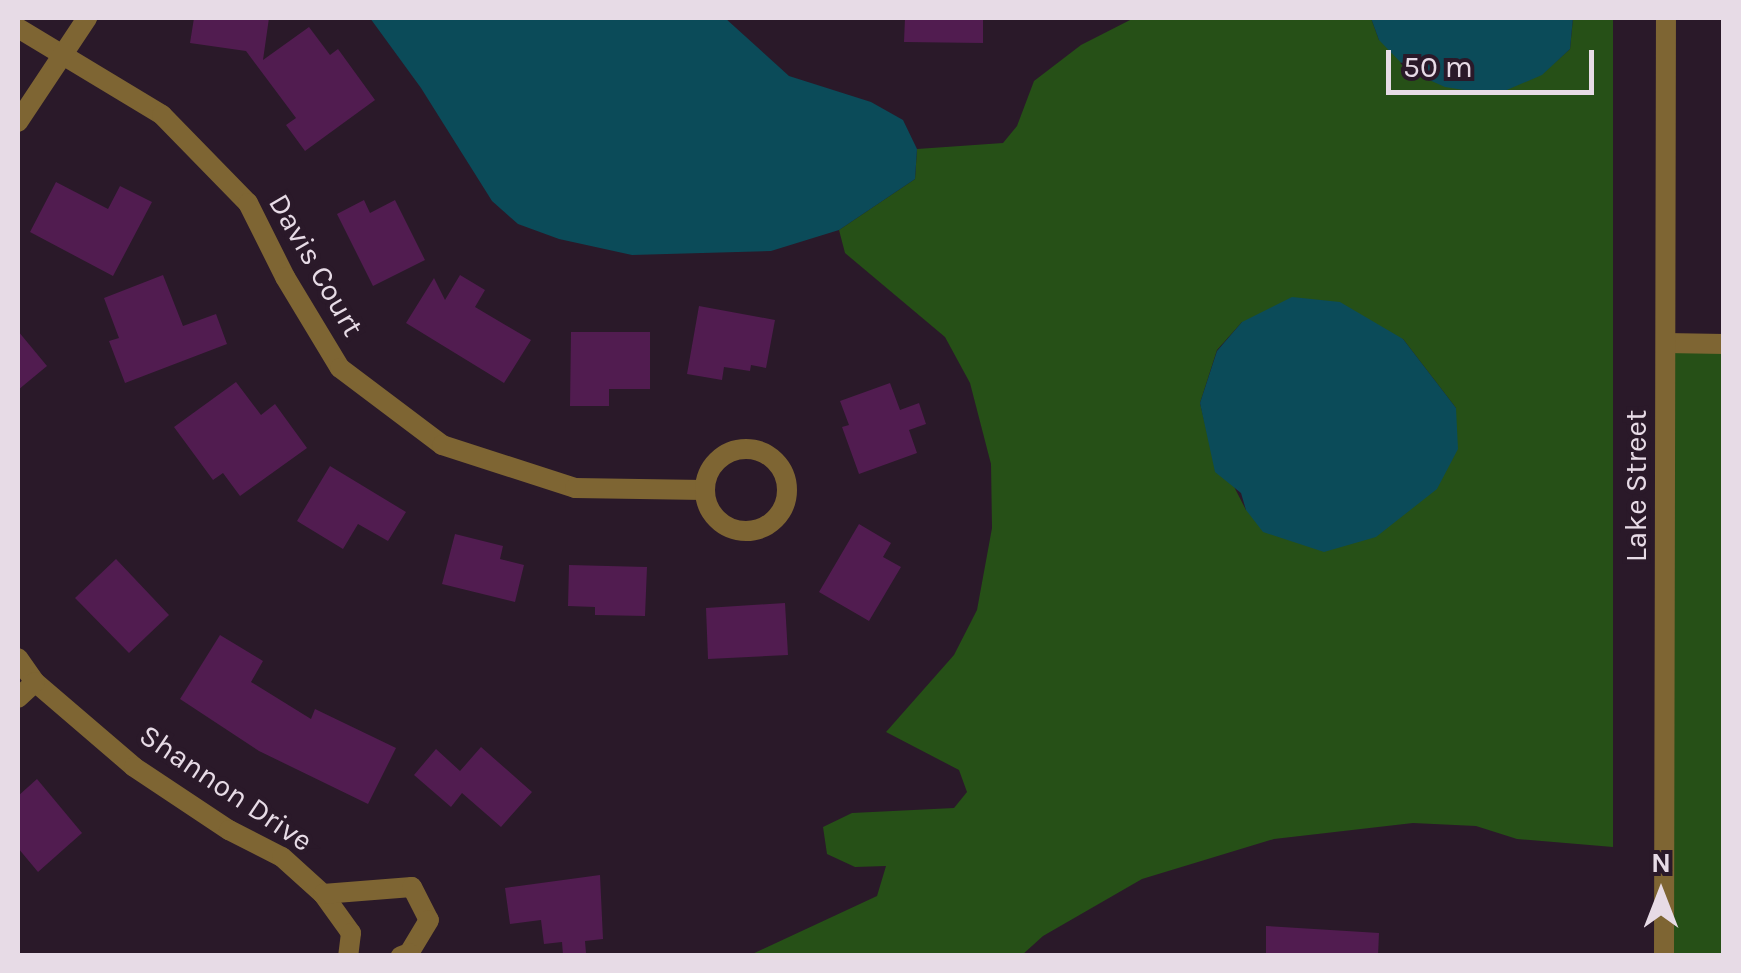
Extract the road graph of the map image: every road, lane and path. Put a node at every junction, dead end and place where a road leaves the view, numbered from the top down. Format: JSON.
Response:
{"nodes":[{"id":1,"x":87,"y":18,"type":"edge"},
{"id":2,"x":1666,"y":18,"type":"edge"},
{"id":3,"x":18,"y":28,"type":"edge"},
{"id":4,"x":61,"y":52,"type":"junction"},
{"id":5,"x":18,"y":122,"type":"edge"},
{"id":6,"x":1666,"y":343,"type":"junction"},
{"id":7,"x":1724,"y":344,"type":"edge"},
{"id":8,"x":704,"y":490,"type":"junction"},
{"id":9,"x":18,"y":658,"type":"edge"},
{"id":10,"x":35,"y":682,"type":"junction"},
{"id":11,"x":18,"y":698,"type":"edge"},
{"id":12,"x":323,"y":894,"type":"junction"},
{"id":13,"x":348,"y":956,"type":"edge"},
{"id":14,"x":401,"y":956,"type":"edge"},
{"id":15,"x":1664,"y":956,"type":"edge"}],
"edges":[{"from":1,"to":4,"type":"street"},
{"from":2,"to":6,"type":"street","name":"Lake Street"},
{"from":3,"to":4,"type":"street","name":"Davis Court"},
{"from":4,"to":5,"type":"street"},
{"from":4,"to":8,"type":"street","name":"Davis Court"},
{"from":6,"to":7,"type":"street"},
{"from":6,"to":15,"type":"street","name":"Lake Street"},
{"from":8,"to":8,"type":"street"},
{"from":9,"to":10,"type":"street","name":"Shannon Drive"},
{"from":10,"to":11,"type":"street"},
{"from":10,"to":12,"type":"street","name":"Shannon Drive"},
{"from":12,"to":13,"type":"street","name":"Shannon Drive"},
{"from":12,"to":14,"type":"street"}]}
